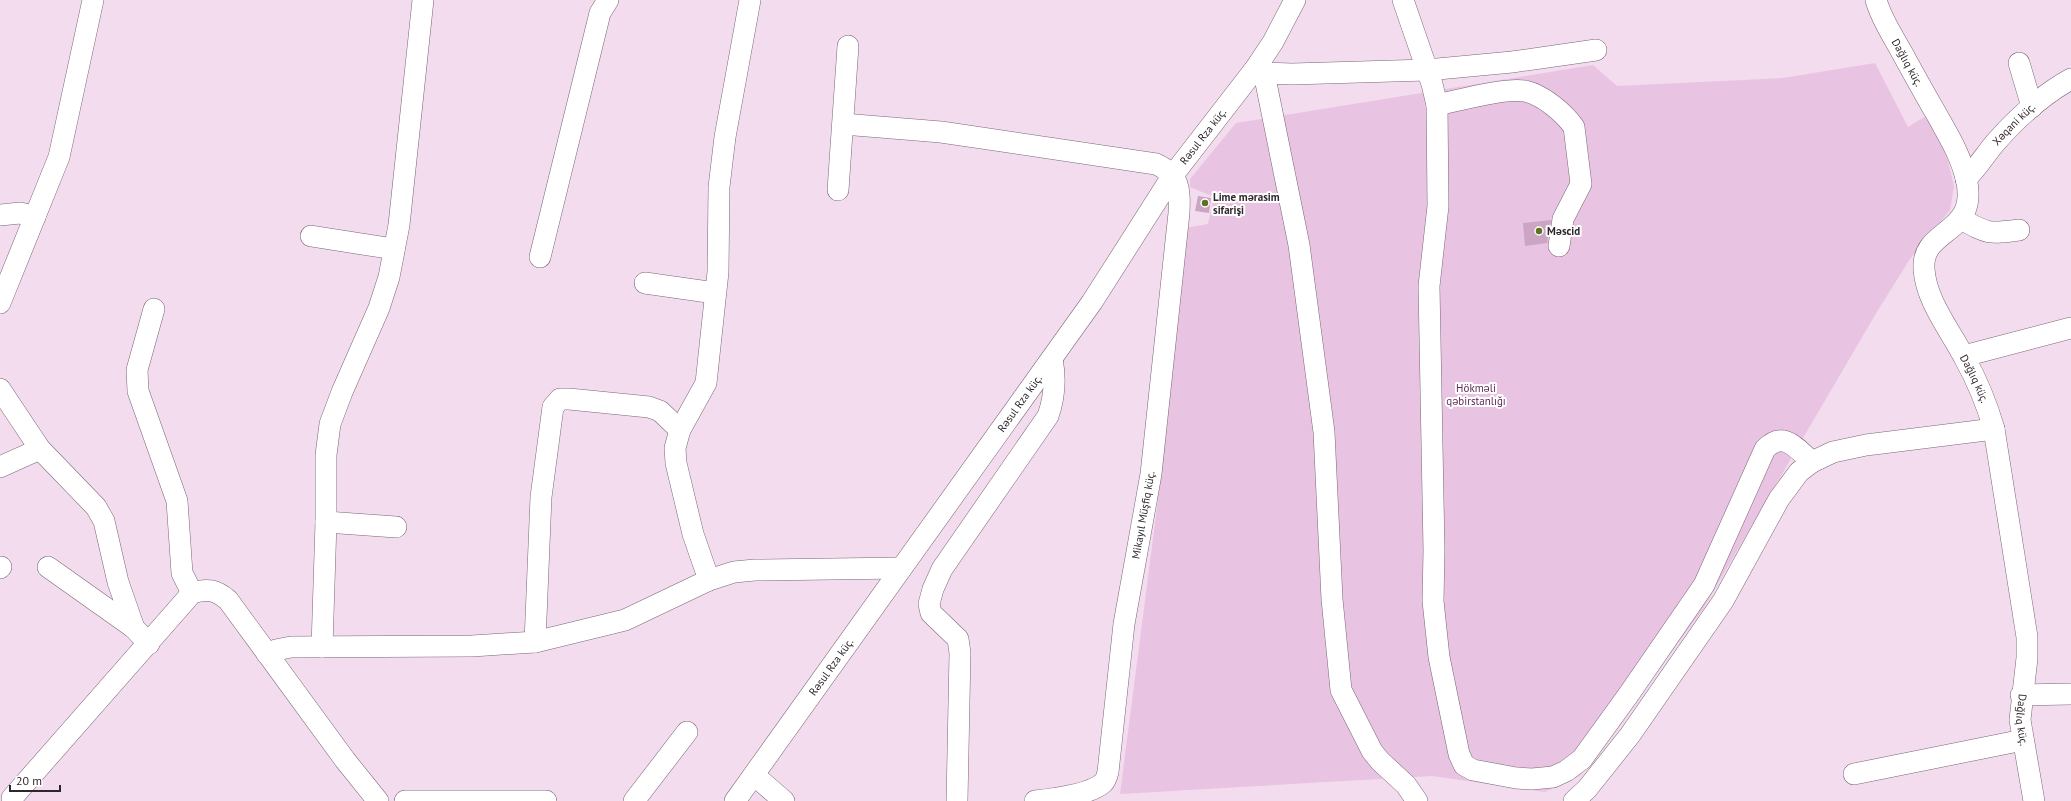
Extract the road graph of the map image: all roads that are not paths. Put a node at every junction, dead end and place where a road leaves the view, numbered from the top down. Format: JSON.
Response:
{"nodes":[{"id":1,"x":93,"y":0,"type":"edge"},
{"id":2,"x":423,"y":0,"type":"edge"},
{"id":3,"x":608,"y":0,"type":"edge"},
{"id":4,"x":750,"y":0,"type":"edge"},
{"id":5,"x":1295,"y":0,"type":"edge"},
{"id":6,"x":1403,"y":0,"type":"edge"},
{"id":7,"x":1876,"y":0,"type":"edge"},
{"id":8,"x":848,"y":46,"type":"dead end"},
{"id":9,"x":1596,"y":50,"type":"dead end"},
{"id":10,"x":2019,"y":63,"type":"dead end"},
{"id":11,"x":1427,"y":70,"type":"junction"},
{"id":12,"x":1259,"y":71,"type":"junction"},
{"id":13,"x":2071,"y":79,"type":"edge"},
{"id":14,"x":1437,"y":105,"type":"junction"},
{"id":15,"x":2032,"y":107,"type":"junction"},
{"id":16,"x":843,"y":124,"type":"junction"},
{"id":17,"x":1173,"y":175,"type":"junction"},
{"id":18,"x":1966,"y":179,"type":"junction"},
{"id":19,"x":838,"y":190,"type":"dead end"},
{"id":20,"x":0,"y":214,"type":"edge"},
{"id":21,"x":35,"y":217,"type":"junction"},
{"id":22,"x":1961,"y":219,"type":"junction"},
{"id":23,"x":2019,"y":230,"type":"dead end"},
{"id":24,"x":311,"y":236,"type":"dead end"},
{"id":25,"x":1558,"y":246,"type":"dead end"},
{"id":26,"x":394,"y":249,"type":"junction"},
{"id":27,"x":540,"y":257,"type":"dead end"},
{"id":28,"x":645,"y":283,"type":"dead end"},
{"id":29,"x":716,"y":293,"type":"junction"},
{"id":30,"x":0,"y":303,"type":"edge"},
{"id":31,"x":154,"y":309,"type":"dead end"},
{"id":32,"x":2071,"y":328,"type":"edge"},
{"id":33,"x":1964,"y":356,"type":"junction"},
{"id":34,"x":1052,"y":358,"type":"junction"},
{"id":35,"x":0,"y":389,"type":"edge"},
{"id":36,"x":1994,"y":429,"type":"junction"},
{"id":37,"x":680,"y":430,"type":"junction"},
{"id":38,"x":40,"y":449,"type":"junction"},
{"id":39,"x":1812,"y":462,"type":"junction"},
{"id":40,"x":0,"y":467,"type":"edge"},
{"id":41,"x":326,"y":522,"type":"junction"},
{"id":42,"x":396,"y":527,"type":"dead end"},
{"id":43,"x":48,"y":568,"type":"dead end"},
{"id":44,"x":901,"y":568,"type":"junction"},
{"id":45,"x":709,"y":580,"type":"junction"},
{"id":46,"x":192,"y":593,"type":"junction"},
{"id":47,"x":134,"y":628,"type":"junction"},
{"id":48,"x":535,"y":642,"type":"junction"},
{"id":49,"x":149,"y":644,"type":"junction"},
{"id":50,"x":322,"y":647,"type":"junction"},
{"id":51,"x":267,"y":654,"type":"junction"},
{"id":52,"x":2071,"y":694,"type":"edge"},
{"id":53,"x":2021,"y":695,"type":"junction"},
{"id":54,"x":687,"y":732,"type":"dead end"},
{"id":55,"x":2023,"y":740,"type":"junction"},
{"id":56,"x":1854,"y":774,"type":"dead end"},
{"id":57,"x":754,"y":775,"type":"junction"},
{"id":58,"x":9,"y":795,"type":"edge"},
{"id":59,"x":378,"y":801,"type":"edge"},
{"id":60,"x":405,"y":801,"type":"edge"},
{"id":61,"x":546,"y":801,"type":"edge"},
{"id":62,"x":634,"y":801,"type":"edge"},
{"id":63,"x":735,"y":801,"type":"edge"},
{"id":64,"x":784,"y":801,"type":"edge"},
{"id":65,"x":957,"y":801,"type":"edge"},
{"id":66,"x":1035,"y":801,"type":"edge"},
{"id":67,"x":1417,"y":801,"type":"edge"},
{"id":68,"x":1574,"y":801,"type":"edge"},
{"id":69,"x":2034,"y":801,"type":"edge"}],
"edges":[{"from":1,"to":21,"type":"street"},
{"from":2,"to":26,"type":"street"},
{"from":3,"to":27,"type":"street"},
{"from":4,"to":29,"type":"street"},
{"from":5,"to":12,"type":"street","name":"Rəsul Rza küç."},
{"from":6,"to":11,"type":"street"},
{"from":7,"to":18,"type":"street","name":"Dağlıq küç."},
{"from":8,"to":16,"type":"street"},
{"from":9,"to":11,"type":"street"},
{"from":10,"to":15,"type":"street"},
{"from":11,"to":12,"type":"street"},
{"from":11,"to":14,"type":"street"},
{"from":12,"to":17,"type":"street","name":"Rəsul Rza küç."},
{"from":12,"to":67,"type":"street"},
{"from":13,"to":15,"type":"street","name":"Xəqani küç."},
{"from":14,"to":25,"type":"street"},
{"from":14,"to":39,"type":"street"},
{"from":15,"to":18,"type":"street","name":"Xəqani küç."},
{"from":16,"to":17,"type":"street"},
{"from":16,"to":19,"type":"street"},
{"from":17,"to":34,"type":"street","name":"Rəsul Rza küç."},
{"from":17,"to":66,"type":"street","name":"Mikayıl Müşfiq küç."},
{"from":18,"to":22,"type":"street","name":"Dağlıq küç."},
{"from":20,"to":21,"type":"street"},
{"from":21,"to":30,"type":"street"},
{"from":22,"to":23,"type":"street"},
{"from":22,"to":33,"type":"street","name":"Dağlıq küç."},
{"from":24,"to":26,"type":"street"},
{"from":26,"to":41,"type":"street"},
{"from":28,"to":29,"type":"street"},
{"from":29,"to":37,"type":"street"},
{"from":31,"to":46,"type":"street"},
{"from":32,"to":33,"type":"street"},
{"from":33,"to":36,"type":"street","name":"Dağlıq küç."},
{"from":34,"to":44,"type":"street","name":"Rəsul Rza küç."},
{"from":34,"to":65,"type":"street"},
{"from":35,"to":38,"type":"street"},
{"from":36,"to":39,"type":"street"},
{"from":36,"to":53,"type":"street","name":"Dağlıq küç."},
{"from":37,"to":45,"type":"street"},
{"from":37,"to":48,"type":"street"},
{"from":38,"to":40,"type":"street"},
{"from":38,"to":47,"type":"street"},
{"from":39,"to":68,"type":"street"},
{"from":41,"to":42,"type":"street"},
{"from":41,"to":50,"type":"street"},
{"from":43,"to":47,"type":"street"},
{"from":44,"to":45,"type":"street"},
{"from":44,"to":57,"type":"street","name":"Rəsul Rza küç."},
{"from":45,"to":48,"type":"street"},
{"from":46,"to":49,"type":"street"},
{"from":46,"to":51,"type":"street"},
{"from":47,"to":49,"type":"street"},
{"from":48,"to":50,"type":"street"},
{"from":49,"to":58,"type":"street"},
{"from":50,"to":51,"type":"street"},
{"from":51,"to":59,"type":"street"},
{"from":52,"to":53,"type":"street"},
{"from":53,"to":55,"type":"street","name":"Dağlıq küç."},
{"from":54,"to":62,"type":"street"},
{"from":55,"to":56,"type":"street"},
{"from":55,"to":69,"type":"street","name":"Dağlıq küç."},
{"from":57,"to":63,"type":"street","name":"Rəsul Rza küç."},
{"from":57,"to":64,"type":"street"},
{"from":60,"to":61,"type":"street"}]}
